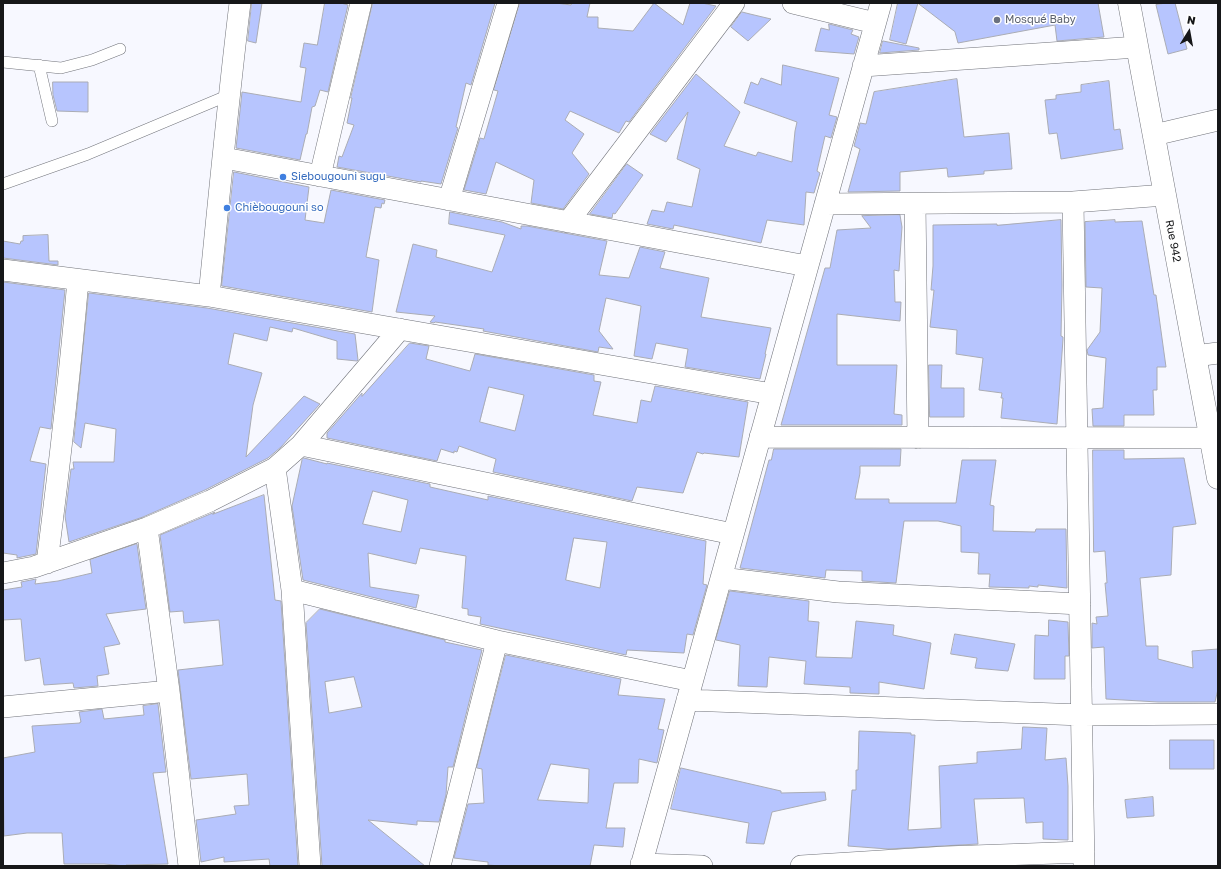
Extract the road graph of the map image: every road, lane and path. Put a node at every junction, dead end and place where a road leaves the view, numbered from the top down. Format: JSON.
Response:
{"nodes":[{"id":1,"x":240,"y":3,"type":"edge"},
{"id":2,"x":361,"y":3,"type":"edge"},
{"id":3,"x":508,"y":3,"type":"edge"},
{"id":4,"x":734,"y":3,"type":"edge"},
{"id":5,"x":793,"y":3,"type":"edge"},
{"id":6,"x":881,"y":3,"type":"edge"},
{"id":7,"x":1129,"y":3,"type":"edge"},
{"id":8,"x":875,"y":23,"type":"junction"},
{"id":9,"x":1137,"y":47,"type":"junction"},
{"id":10,"x":120,"y":49,"type":"dead end"},
{"id":11,"x":3,"y":62,"type":"edge"},
{"id":12,"x":39,"y":66,"type":"junction"},
{"id":13,"x":863,"y":66,"type":"junction"},
{"id":14,"x":229,"y":95,"type":"junction"},
{"id":15,"x":1218,"y":120,"type":"edge"},
{"id":16,"x":52,"y":122,"type":"dead end"},
{"id":17,"x":1154,"y":135,"type":"junction"},
{"id":18,"x":224,"y":158,"type":"junction"},
{"id":19,"x":320,"y":176,"type":"junction"},
{"id":20,"x":3,"y":184,"type":"edge"},
{"id":21,"x":1165,"y":195,"type":"junction"},
{"id":22,"x":449,"y":200,"type":"junction"},
{"id":23,"x":1073,"y":202,"type":"junction"},
{"id":24,"x":825,"y":204,"type":"junction"},
{"id":25,"x":915,"y":204,"type":"junction"},
{"id":26,"x":568,"y":222,"type":"junction"},
{"id":27,"x":807,"y":266,"type":"junction"},
{"id":28,"x":3,"y":270,"type":"edge"},
{"id":29,"x":78,"y":280,"type":"junction"},
{"id":30,"x":209,"y":296,"type":"junction"},
{"id":31,"x":400,"y":329,"type":"junction"},
{"id":32,"x":1218,"y":353,"type":"edge"},
{"id":33,"x":1195,"y":356,"type":"junction"},
{"id":34,"x":772,"y":394,"type":"junction"},
{"id":35,"x":760,"y":437,"type":"junction"},
{"id":36,"x":918,"y":438,"type":"junction"},
{"id":37,"x":1076,"y":438,"type":"junction"},
{"id":38,"x":1210,"y":438,"type":"junction"},
{"id":39,"x":301,"y":445,"type":"junction"},
{"id":40,"x":275,"y":468,"type":"junction"},
{"id":41,"x":1218,"y":478,"type":"edge"},
{"id":42,"x":147,"y":528,"type":"junction"},
{"id":43,"x":733,"y":534,"type":"junction"},
{"id":44,"x":47,"y":563,"type":"junction"},
{"id":45,"x":3,"y":574,"type":"edge"},
{"id":46,"x":721,"y":578,"type":"junction"},
{"id":47,"x":292,"y":590,"type":"junction"},
{"id":48,"x":1080,"y":604,"type":"junction"},
{"id":49,"x":497,"y":641,"type":"junction"},
{"id":50,"x":169,"y":690,"type":"junction"},
{"id":51,"x":689,"y":691,"type":"junction"},
{"id":52,"x":3,"y":707,"type":"edge"},
{"id":53,"x":1218,"y":714,"type":"edge"},
{"id":54,"x":1082,"y":715,"type":"junction"},
{"id":55,"x":1084,"y":859,"type":"edge"},
{"id":56,"x":945,"y":862,"type":"edge"},
{"id":57,"x":641,"y":865,"type":"edge"},
{"id":58,"x":189,"y":866,"type":"edge"},
{"id":59,"x":310,"y":866,"type":"edge"},
{"id":60,"x":440,"y":866,"type":"edge"},
{"id":61,"x":702,"y":866,"type":"edge"},
{"id":62,"x":801,"y":866,"type":"edge"}],
"edges":[{"from":1,"to":14,"type":"street"},
{"from":2,"to":19,"type":"street"},
{"from":3,"to":22,"type":"street"},
{"from":4,"to":26,"type":"street"},
{"from":5,"to":8,"type":"street"},
{"from":6,"to":8,"type":"street"},
{"from":7,"to":9,"type":"street","name":"Rue 942"},
{"from":8,"to":13,"type":"street"},
{"from":9,"to":13,"type":"street"},
{"from":9,"to":17,"type":"street","name":"Rue 942"},
{"from":10,"to":12,"type":"lane"},
{"from":11,"to":12,"type":"lane"},
{"from":12,"to":16,"type":"lane"},
{"from":13,"to":24,"type":"street"},
{"from":14,"to":18,"type":"street"},
{"from":14,"to":20,"type":"lane"},
{"from":15,"to":17,"type":"street"},
{"from":17,"to":21,"type":"street","name":"Rue 942"},
{"from":18,"to":19,"type":"street"},
{"from":18,"to":30,"type":"street"},
{"from":19,"to":22,"type":"street"},
{"from":21,"to":23,"type":"street"},
{"from":21,"to":33,"type":"street","name":"Rue 942"},
{"from":22,"to":26,"type":"street"},
{"from":23,"to":25,"type":"street"},
{"from":23,"to":37,"type":"street"},
{"from":24,"to":25,"type":"street"},
{"from":24,"to":27,"type":"street"},
{"from":25,"to":36,"type":"street"},
{"from":26,"to":27,"type":"street"},
{"from":27,"to":34,"type":"street"},
{"from":28,"to":29,"type":"street"},
{"from":29,"to":30,"type":"street"},
{"from":29,"to":44,"type":"street"},
{"from":30,"to":31,"type":"street"},
{"from":31,"to":34,"type":"street"},
{"from":31,"to":39,"type":"street"},
{"from":32,"to":33,"type":"street"},
{"from":33,"to":38,"type":"street","name":"Rue 942"},
{"from":34,"to":35,"type":"street"},
{"from":35,"to":36,"type":"street"},
{"from":35,"to":43,"type":"street"},
{"from":36,"to":37,"type":"street"},
{"from":37,"to":38,"type":"street"},
{"from":37,"to":48,"type":"street"},
{"from":38,"to":41,"type":"street","name":"Rue 942"},
{"from":39,"to":40,"type":"street"},
{"from":39,"to":43,"type":"street"},
{"from":40,"to":42,"type":"street"},
{"from":40,"to":47,"type":"street"},
{"from":42,"to":44,"type":"street"},
{"from":42,"to":50,"type":"street"},
{"from":43,"to":46,"type":"street"},
{"from":44,"to":45,"type":"street"},
{"from":46,"to":48,"type":"street"},
{"from":46,"to":51,"type":"street"},
{"from":47,"to":49,"type":"street"},
{"from":47,"to":59,"type":"street"},
{"from":48,"to":54,"type":"street"},
{"from":49,"to":51,"type":"street"},
{"from":49,"to":60,"type":"street"},
{"from":50,"to":52,"type":"street"},
{"from":50,"to":58,"type":"street"},
{"from":51,"to":54,"type":"street"},
{"from":51,"to":57,"type":"street"},
{"from":53,"to":54,"type":"street"},
{"from":54,"to":55,"type":"street"},
{"from":55,"to":56,"type":"street"},
{"from":56,"to":62,"type":"street"},
{"from":57,"to":61,"type":"street"}]}
